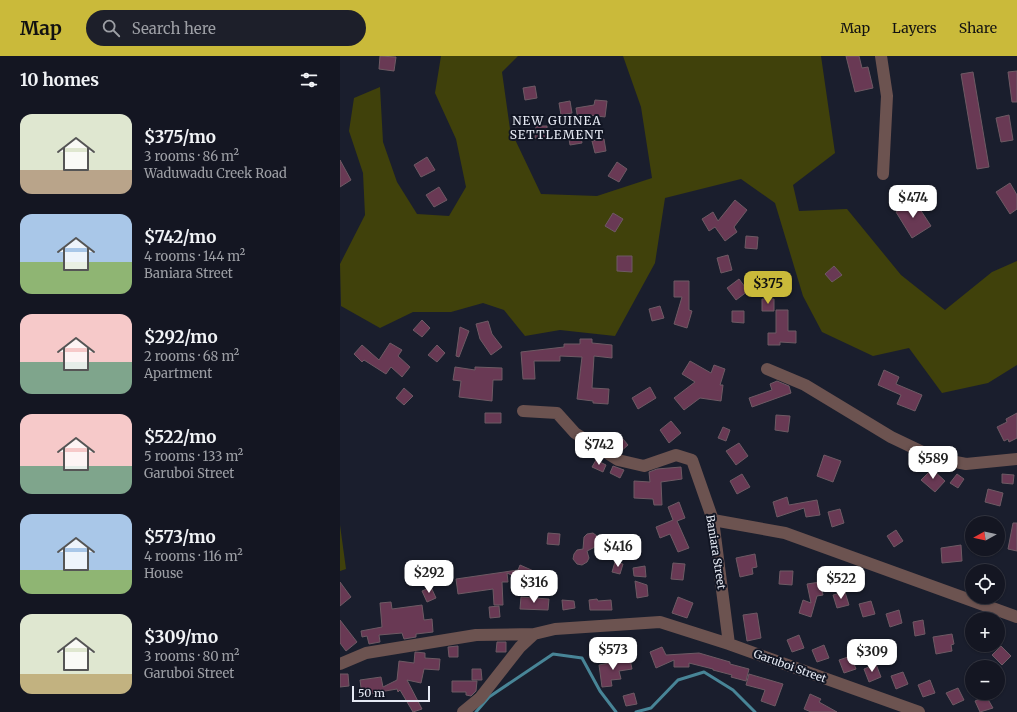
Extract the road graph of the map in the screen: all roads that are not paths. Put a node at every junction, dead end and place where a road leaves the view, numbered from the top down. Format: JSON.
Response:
{"nodes":[{"id":1,"x":881,"y":56,"type":"edge"},
{"id":2,"x":883,"y":174,"type":"dead end"},
{"id":3,"x":767,"y":369,"type":"dead end"},
{"id":4,"x":522,"y":412,"type":"dead end"},
{"id":5,"x":1017,"y":459,"type":"edge"},
{"id":6,"x":713,"y":520,"type":"junction"},
{"id":7,"x":1017,"y":618,"type":"edge"},
{"id":8,"x":534,"y":634,"type":"junction"},
{"id":9,"x":729,"y":644,"type":"junction"},
{"id":10,"x":340,"y":664,"type":"edge"},
{"id":11,"x":463,"y":712,"type":"edge"},
{"id":12,"x":919,"y":712,"type":"edge"}],
"edges":[{"from":1,"to":2,"type":"street"},
{"from":3,"to":5,"type":"street"},
{"from":4,"to":6,"type":"street","name":"Baniara Street"},
{"from":6,"to":7,"type":"street"},
{"from":6,"to":9,"type":"street","name":"Baniara Street"},
{"from":8,"to":9,"type":"street","name":"Garuboi Street"},
{"from":8,"to":10,"type":"street","name":"Garuboi Street"},
{"from":8,"to":11,"type":"street"},
{"from":9,"to":12,"type":"street","name":"Garuboi Street"}]}
